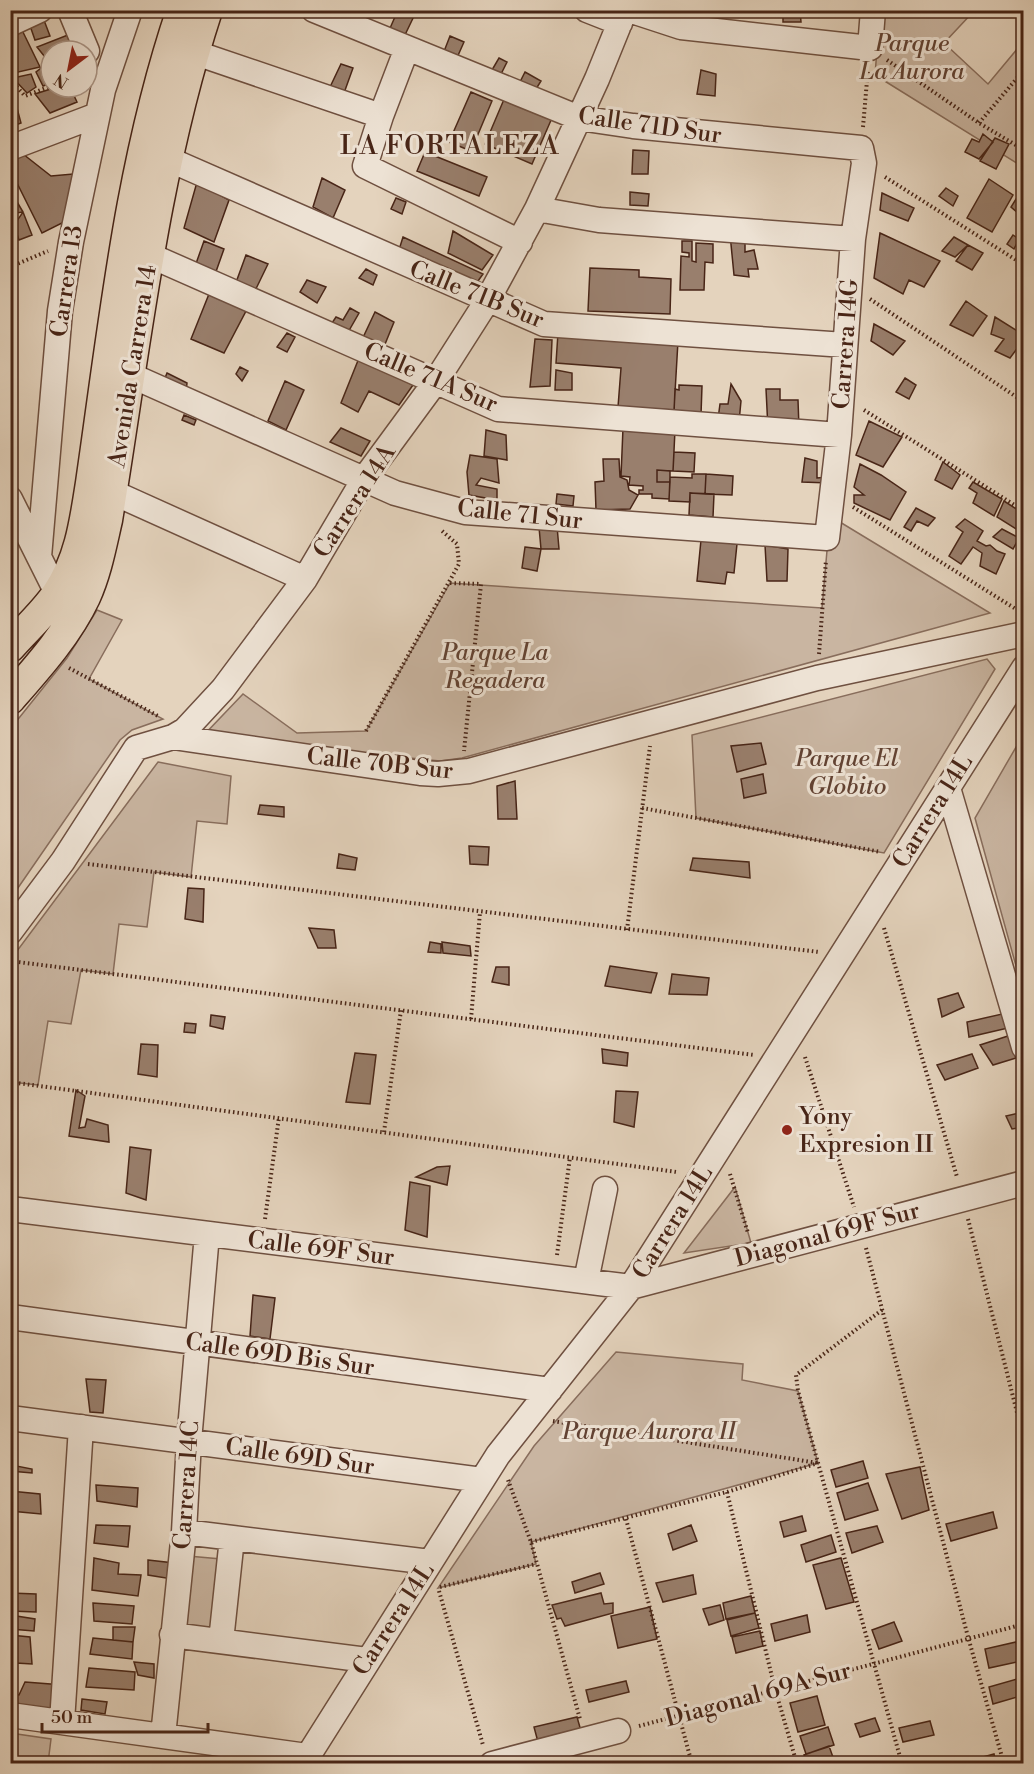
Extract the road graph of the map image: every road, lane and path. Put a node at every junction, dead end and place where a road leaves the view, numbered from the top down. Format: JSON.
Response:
{"nodes":[{"id":1,"x":40,"y":10,"type":"edge"},
{"id":2,"x":70,"y":10,"type":"edge"},
{"id":3,"x":130,"y":10,"type":"edge"},
{"id":4,"x":182,"y":10,"type":"edge"},
{"id":5,"x":207,"y":10,"type":"edge"},
{"id":6,"x":314,"y":10,"type":"edge"},
{"id":7,"x":587,"y":10,"type":"edge"},
{"id":8,"x":873,"y":10,"type":"edge"},
{"id":9,"x":625,"y":15,"type":"edge"},
{"id":10,"x":10,"y":24,"type":"edge"},
{"id":11,"x":82,"y":39,"type":"edge"},
{"id":12,"x":407,"y":48,"type":"junction"},
{"id":13,"x":870,"y":48,"type":"junction"},
{"id":14,"x":194,"y":52,"type":"junction"},
{"id":15,"x":1023,"y":70,"type":"edge"},
{"id":16,"x":10,"y":75,"type":"edge"},
{"id":17,"x":99,"y":80,"type":"edge"},
{"id":18,"x":103,"y":90,"type":"junction"},
{"id":19,"x":39,"y":91,"type":"edge"},
{"id":20,"x":97,"y":115,"type":"junction"},
{"id":21,"x":381,"y":116,"type":"junction"},
{"id":22,"x":579,"y":118,"type":"junction"},
{"id":23,"x":980,"y":123,"type":"junction"},
{"id":24,"x":10,"y":148,"type":"edge"},
{"id":25,"x":1023,"y":150,"type":"edge"},
{"id":26,"x":863,"y":156,"type":"junction"},
{"id":27,"x":168,"y":159,"type":"junction"},
{"id":28,"x":537,"y":209,"type":"junction"},
{"id":29,"x":853,"y":239,"type":"junction"},
{"id":30,"x":71,"y":242,"type":"junction"},
{"id":31,"x":520,"y":242,"type":"junction"},
{"id":32,"x":149,"y":255,"type":"junction"},
{"id":33,"x":1023,"y":265,"type":"edge"},
{"id":34,"x":10,"y":267,"type":"edge"},
{"id":35,"x":850,"y":286,"type":"junction"},
{"id":36,"x":487,"y":301,"type":"junction"},
{"id":37,"x":845,"y":345,"type":"junction"},
{"id":38,"x":130,"y":375,"type":"junction"},
{"id":39,"x":436,"y":381,"type":"junction"},
{"id":40,"x":840,"y":395,"type":"junction"},
{"id":41,"x":1023,"y":402,"type":"edge"},
{"id":42,"x":839,"y":435,"type":"junction"},
{"id":43,"x":364,"y":479,"type":"junction"},
{"id":44,"x":112,"y":492,"type":"junction"},
{"id":45,"x":832,"y":493,"type":"junction"},
{"id":46,"x":10,"y":499,"type":"edge"},
{"id":47,"x":1023,"y":511,"type":"edge"},
{"id":48,"x":440,"y":529,"type":"dead end"},
{"id":49,"x":827,"y":538,"type":"junction"},
{"id":50,"x":39,"y":557,"type":"junction"},
{"id":51,"x":304,"y":579,"type":"junction"},
{"id":52,"x":450,"y":583,"type":"junction"},
{"id":53,"x":57,"y":593,"type":"junction"},
{"id":54,"x":1023,"y":614,"type":"edge"},
{"id":55,"x":1023,"y":634,"type":"edge"},
{"id":56,"x":10,"y":646,"type":"edge"},
{"id":57,"x":46,"y":656,"type":"junction"},
{"id":58,"x":1023,"y":668,"type":"edge"},
{"id":59,"x":817,"y":678,"type":"junction"},
{"id":60,"x":10,"y":699,"type":"edge"},
{"id":61,"x":653,"y":724,"type":"junction"},
{"id":62,"x":366,"y":731,"type":"dead end"},
{"id":63,"x":179,"y":734,"type":"junction"},
{"id":64,"x":461,"y":772,"type":"junction"},
{"id":65,"x":948,"y":788,"type":"junction"},
{"id":66,"x":642,"y":808,"type":"junction"},
{"id":67,"x":904,"y":856,"type":"junction"},
{"id":68,"x":63,"y":861,"type":"junction"},
{"id":69,"x":876,"y":900,"type":"junction"},
{"id":70,"x":480,"y":912,"type":"junction"},
{"id":71,"x":627,"y":930,"type":"junction"},
{"id":72,"x":10,"y":932,"type":"edge"},
{"id":73,"x":841,"y":955,"type":"junction"},
{"id":74,"x":10,"y":961,"type":"edge"},
{"id":75,"x":402,"y":1010,"type":"junction"},
{"id":76,"x":471,"y":1019,"type":"junction"},
{"id":77,"x":795,"y":1028,"type":"junction"},
{"id":78,"x":1023,"y":1047,"type":"edge"},
{"id":79,"x":776,"y":1058,"type":"junction"},
{"id":80,"x":10,"y":1082,"type":"edge"},
{"id":81,"x":279,"y":1117,"type":"junction"},
{"id":82,"x":384,"y":1132,"type":"junction"},
{"id":83,"x":719,"y":1148,"type":"junction"},
{"id":84,"x":570,"y":1157,"type":"junction"},
{"id":85,"x":702,"y":1174,"type":"junction"},
{"id":86,"x":1023,"y":1182,"type":"edge"},
{"id":87,"x":605,"y":1189,"type":"dead end"},
{"id":88,"x":963,"y":1198,"type":"junction"},
{"id":89,"x":10,"y":1209,"type":"edge"},
{"id":90,"x":860,"y":1226,"type":"junction"},
{"id":91,"x":207,"y":1234,"type":"junction"},
{"id":92,"x":262,"y":1241,"type":"junction"},
{"id":93,"x":755,"y":1253,"type":"junction"},
{"id":94,"x":555,"y":1277,"type":"junction"},
{"id":95,"x":586,"y":1281,"type":"junction"},
{"id":96,"x":630,"y":1287,"type":"junction"},
{"id":97,"x":882,"y":1310,"type":"junction"},
{"id":98,"x":10,"y":1317,"type":"edge"},
{"id":99,"x":197,"y":1343,"type":"junction"},
{"id":100,"x":550,"y":1390,"type":"junction"},
{"id":101,"x":527,"y":1417,"type":"junction"},
{"id":102,"x":10,"y":1418,"type":"edge"},
{"id":103,"x":81,"y":1427,"type":"junction"},
{"id":104,"x":1023,"y":1440,"type":"edge"},
{"id":105,"x":189,"y":1441,"type":"junction"},
{"id":106,"x":498,"y":1455,"type":"junction"},
{"id":107,"x":818,"y":1463,"type":"junction"},
{"id":108,"x":482,"y":1480,"type":"junction"},
{"id":109,"x":727,"y":1492,"type":"junction"},
{"id":110,"x":626,"y":1519,"type":"junction"},
{"id":111,"x":184,"y":1532,"type":"junction"},
{"id":112,"x":232,"y":1538,"type":"junction"},
{"id":113,"x":531,"y":1542,"type":"junction"},
{"id":114,"x":430,"y":1562,"type":"junction"},
{"id":115,"x":536,"y":1563,"type":"junction"},
{"id":116,"x":438,"y":1588,"type":"junction"},
{"id":117,"x":1023,"y":1624,"type":"edge"},
{"id":118,"x":172,"y":1635,"type":"junction"},
{"id":119,"x":969,"y":1637,"type":"junction"},
{"id":120,"x":221,"y":1641,"type":"junction"},
{"id":121,"x":367,"y":1660,"type":"junction"},
{"id":122,"x":874,"y":1663,"type":"junction"},
{"id":123,"x":775,"y":1689,"type":"junction"},
{"id":124,"x":680,"y":1714,"type":"junction"},
{"id":125,"x":10,"y":1715,"type":"edge"},
{"id":126,"x":62,"y":1722,"type":"junction"},
{"id":127,"x":618,"y":1731,"type":"joint"},
{"id":128,"x":163,"y":1736,"type":"junction"},
{"id":129,"x":586,"y":1741,"type":"junction"},
{"id":130,"x":489,"y":1758,"type":"edge"},
{"id":131,"x":305,"y":1760,"type":"edge"},
{"id":132,"x":692,"y":1764,"type":"edge"},
{"id":133,"x":797,"y":1764,"type":"edge"},
{"id":134,"x":902,"y":1764,"type":"edge"},
{"id":135,"x":1004,"y":1764,"type":"edge"}],
"edges":[{"from":1,"to":10,"type":"street"},
{"from":2,"to":11,"type":"street"},
{"from":3,"to":18,"type":"street","name":"Carrera 13"},
{"from":4,"to":53,"type":"main road","name":"Avenida Carrera 14"},
{"from":5,"to":14,"type":"main road","name":"Avenida Carrera 14"},
{"from":6,"to":12,"type":"street","name":"Calle 71D Sur"},
{"from":7,"to":9,"type":"street"},
{"from":8,"to":13,"type":"street"},
{"from":9,"to":13,"type":"street"},
{"from":9,"to":22,"type":"street","name":"Carrera 14A"},
{"from":12,"to":21,"type":"street"},
{"from":12,"to":22,"type":"street","name":"Calle 71D Sur"},
{"from":13,"to":23,"type":"path"},
{"from":13,"to":26,"type":"path"},
{"from":14,"to":21,"type":"street"},
{"from":14,"to":27,"type":"main road","name":"Avenida Carrera 14"},
{"from":15,"to":23,"type":"path"},
{"from":16,"to":19,"type":"path"},
{"from":17,"to":18,"type":"street"},
{"from":18,"to":20,"type":"street","name":"Carrera 13"},
{"from":20,"to":24,"type":"street"},
{"from":20,"to":30,"type":"street","name":"Carrera 13"},
{"from":21,"to":31,"type":"street"},
{"from":22,"to":26,"type":"street","name":"Calle 71D Sur"},
{"from":22,"to":28,"type":"street","name":"Carrera 14A"},
{"from":23,"to":25,"type":"path"},
{"from":26,"to":29,"type":"street","name":"Carrera 14G"},
{"from":26,"to":33,"type":"path"},
{"from":27,"to":32,"type":"main road","name":"Avenida Carrera 14"},
{"from":27,"to":36,"type":"street","name":"Calle 71B Sur"},
{"from":28,"to":29,"type":"street"},
{"from":28,"to":31,"type":"street","name":"Carrera 14A"},
{"from":29,"to":35,"type":"street","name":"Carrera 14G"},
{"from":30,"to":34,"type":"path"},
{"from":30,"to":50,"type":"street","name":"Carrera 13"},
{"from":31,"to":36,"type":"street","name":"Carrera 14A"},
{"from":32,"to":38,"type":"main road","name":"Avenida Carrera 14"},
{"from":32,"to":39,"type":"street","name":"Calle 71A Sur"},
{"from":35,"to":37,"type":"street","name":"Carrera 14G"},
{"from":35,"to":41,"type":"path"},
{"from":36,"to":37,"type":"street","name":"Calle 71B Sur"},
{"from":36,"to":39,"type":"street","name":"Carrera 14A"},
{"from":37,"to":40,"type":"street","name":"Carrera 14G"},
{"from":38,"to":43,"type":"street","name":"Calle 71 Sur"},
{"from":38,"to":44,"type":"main road","name":"Avenida Carrera 14"},
{"from":39,"to":42,"type":"street","name":"Calle 71A Sur"},
{"from":39,"to":43,"type":"street","name":"Carrera 14A"},
{"from":40,"to":42,"type":"street","name":"Carrera 14G"},
{"from":40,"to":47,"type":"path"},
{"from":42,"to":45,"type":"street","name":"Carrera 14G"},
{"from":43,"to":49,"type":"street","name":"Calle 71 Sur"},
{"from":43,"to":51,"type":"street","name":"Carrera 14A"},
{"from":44,"to":51,"type":"street"},
{"from":44,"to":57,"type":"main road","name":"Avenida Carrera 14"},
{"from":45,"to":49,"type":"street","name":"Carrera 14G"},
{"from":45,"to":54,"type":"path"},
{"from":46,"to":50,"type":"street"},
{"from":48,"to":52,"type":"path"},
{"from":49,"to":59,"type":"path"},
{"from":50,"to":53,"type":"street"},
{"from":51,"to":63,"type":"street","name":"Carrera 14A"},
{"from":52,"to":62,"type":"path"},
{"from":52,"to":64,"type":"path"},
{"from":53,"to":56,"type":"main road","name":"Avenida Carrera 14"},
{"from":55,"to":59,"type":"street","name":"Calle 70B Sur"},
{"from":57,"to":60,"type":"main road","name":"Avenida Carrera 14"},
{"from":57,"to":63,"type":"path"},
{"from":58,"to":65,"type":"street","name":"Carrera 14L"},
{"from":59,"to":61,"type":"street","name":"Calle 70B Sur"},
{"from":61,"to":64,"type":"street","name":"Calle 70B Sur"},
{"from":61,"to":66,"type":"path"},
{"from":63,"to":64,"type":"street","name":"Calle 70B Sur"},
{"from":63,"to":68,"type":"street","name":"Carrera 14A"},
{"from":65,"to":67,"type":"street","name":"Carrera 14L"},
{"from":65,"to":78,"type":"street"},
{"from":66,"to":67,"type":"path"},
{"from":66,"to":71,"type":"path"},
{"from":67,"to":69,"type":"street","name":"Carrera 14L"},
{"from":68,"to":70,"type":"path"},
{"from":68,"to":72,"type":"street","name":"Carrera 14A"},
{"from":69,"to":73,"type":"street","name":"Carrera 14L"},
{"from":69,"to":88,"type":"path"},
{"from":70,"to":71,"type":"path"},
{"from":70,"to":76,"type":"path"},
{"from":71,"to":73,"type":"path"},
{"from":73,"to":77,"type":"street","name":"Carrera 14L"},
{"from":74,"to":75,"type":"path"},
{"from":75,"to":76,"type":"path"},
{"from":75,"to":82,"type":"path"},
{"from":76,"to":79,"type":"path"},
{"from":77,"to":79,"type":"street","name":"Carrera 14L"},
{"from":77,"to":90,"type":"path"},
{"from":79,"to":83,"type":"street","name":"Carrera 14L"},
{"from":80,"to":81,"type":"path"},
{"from":81,"to":82,"type":"path"},
{"from":81,"to":92,"type":"path"},
{"from":82,"to":84,"type":"path"},
{"from":83,"to":85,"type":"street","name":"Carrera 14L"},
{"from":83,"to":93,"type":"path"},
{"from":84,"to":85,"type":"path"},
{"from":84,"to":94,"type":"path"},
{"from":85,"to":96,"type":"street","name":"Carrera 14L"},
{"from":86,"to":88,"type":"street","name":"Diagonal 69F Sur"},
{"from":87,"to":95,"type":"street"},
{"from":88,"to":90,"type":"street","name":"Diagonal 69F Sur"},
{"from":88,"to":104,"type":"path"},
{"from":89,"to":91,"type":"street","name":"Calle 69F Sur"},
{"from":90,"to":93,"type":"street","name":"Diagonal 69F Sur"},
{"from":90,"to":97,"type":"path"},
{"from":91,"to":92,"type":"street","name":"Calle 69F Sur"},
{"from":91,"to":99,"type":"street","name":"Carrera 14C"},
{"from":92,"to":94,"type":"street","name":"Calle 69F Sur"},
{"from":93,"to":96,"type":"street","name":"Diagonal 69F Sur"},
{"from":94,"to":95,"type":"street","name":"Calle 69F Sur"},
{"from":95,"to":96,"type":"street","name":"Calle 69F Sur"},
{"from":96,"to":100,"type":"street","name":"Carrera 14L"},
{"from":97,"to":107,"type":"path"},
{"from":97,"to":119,"type":"path"},
{"from":98,"to":99,"type":"street","name":"Calle 69D Bis Sur"},
{"from":99,"to":100,"type":"street","name":"Calle 69D Bis Sur"},
{"from":99,"to":105,"type":"street","name":"Carrera 14C"},
{"from":100,"to":101,"type":"street","name":"Carrera 14L"},
{"from":101,"to":106,"type":"street","name":"Carrera 14L"},
{"from":101,"to":107,"type":"path"},
{"from":102,"to":103,"type":"street","name":"Calle 69D Sur"},
{"from":103,"to":105,"type":"street","name":"Calle 69D Sur"},
{"from":103,"to":126,"type":"street"},
{"from":105,"to":108,"type":"street","name":"Calle 69D Sur"},
{"from":105,"to":111,"type":"street","name":"Carrera 14C"},
{"from":106,"to":108,"type":"street","name":"Carrera 14L"},
{"from":106,"to":113,"type":"path"},
{"from":107,"to":109,"type":"path"},
{"from":107,"to":122,"type":"path"},
{"from":108,"to":114,"type":"street","name":"Carrera 14L"},
{"from":109,"to":110,"type":"path"},
{"from":109,"to":123,"type":"path"},
{"from":110,"to":113,"type":"path"},
{"from":110,"to":124,"type":"path"},
{"from":111,"to":112,"type":"street"},
{"from":111,"to":118,"type":"street","name":"Carrera 14C"},
{"from":112,"to":114,"type":"street"},
{"from":112,"to":120,"type":"street"},
{"from":113,"to":115,"type":"path"},
{"from":114,"to":116,"type":"path"},
{"from":114,"to":121,"type":"street","name":"Carrera 14L"},
{"from":115,"to":116,"type":"path"},
{"from":115,"to":129,"type":"path"},
{"from":116,"to":130,"type":"path"},
{"from":117,"to":119,"type":"path","name":"Diagonal 69A Sur"},
{"from":118,"to":120,"type":"street"},
{"from":118,"to":128,"type":"street","name":"Carrera 14C"},
{"from":119,"to":122,"type":"path","name":"Diagonal 69A Sur"},
{"from":119,"to":135,"type":"path"},
{"from":120,"to":121,"type":"street"},
{"from":121,"to":131,"type":"street","name":"Carrera 14L"},
{"from":122,"to":123,"type":"path","name":"Diagonal 69A Sur"},
{"from":122,"to":134,"type":"path"},
{"from":123,"to":124,"type":"path","name":"Diagonal 69A Sur"},
{"from":123,"to":133,"type":"path"},
{"from":124,"to":127,"type":"path","name":"Diagonal 69A Sur"},
{"from":124,"to":132,"type":"path"},
{"from":125,"to":126,"type":"street"},
{"from":126,"to":128,"type":"street"},
{"from":127,"to":129,"type":"street"},
{"from":128,"to":131,"type":"street"},
{"from":129,"to":130,"type":"street"}]}
